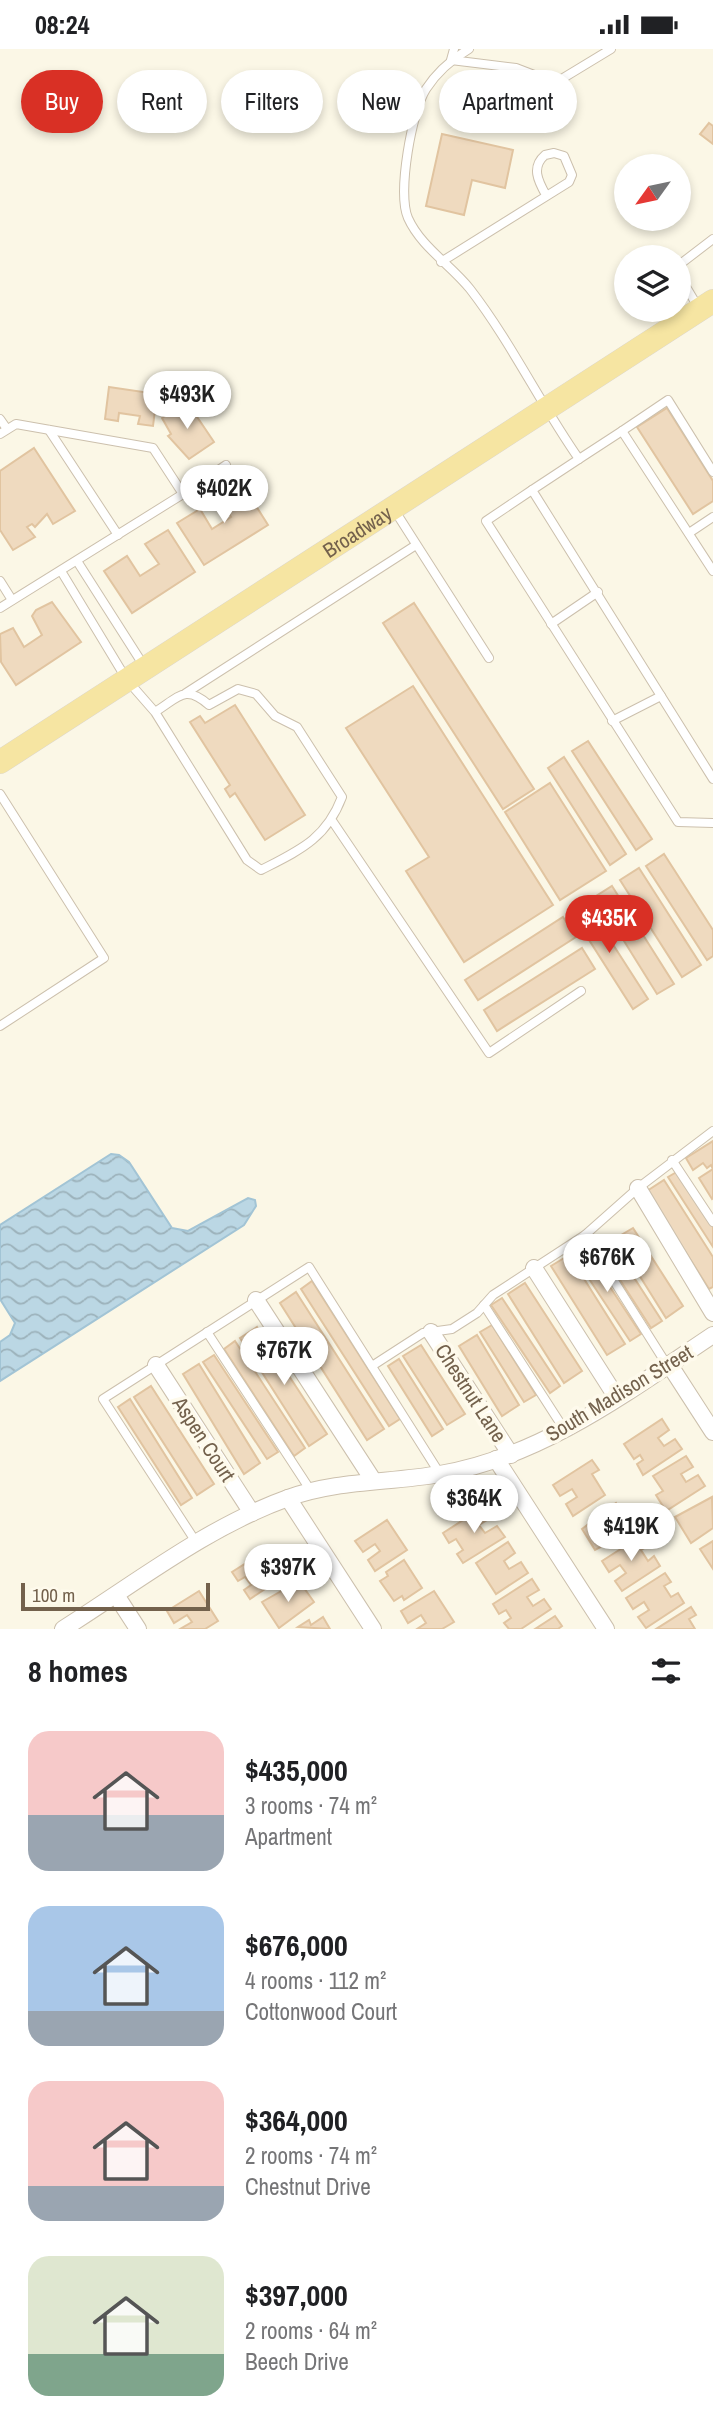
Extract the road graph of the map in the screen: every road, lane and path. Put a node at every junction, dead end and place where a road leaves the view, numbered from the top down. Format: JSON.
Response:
{"nodes":[{"id":1,"x":454,"y":49,"type":"edge"},
{"id":2,"x":468,"y":49,"type":"edge"},
{"id":3,"x":611,"y":49,"type":"edge"},
{"id":4,"x":451,"y":60,"type":"junction"},
{"id":5,"x":545,"y":195,"type":"junction"},
{"id":6,"x":713,"y":239,"type":"edge"},
{"id":7,"x":691,"y":256,"type":"edge"},
{"id":8,"x":441,"y":262,"type":"junction"},
{"id":9,"x":691,"y":288,"type":"edge"},
{"id":10,"x":706,"y":305,"type":"edge"},
{"id":11,"x":547,"y":410,"type":"junction"},
{"id":12,"x":0,"y":419,"type":"edge"},
{"id":13,"x":49,"y":430,"type":"junction"},
{"id":14,"x":3,"y":431,"type":"edge"},
{"id":15,"x":622,"y":431,"type":"junction"},
{"id":16,"x":579,"y":459,"type":"junction"},
{"id":17,"x":226,"y":465,"type":"dead end"},
{"id":18,"x":713,"y":472,"type":"edge"},
{"id":19,"x":532,"y":490,"type":"junction"},
{"id":20,"x":183,"y":494,"type":"junction"},
{"id":21,"x":393,"y":509,"type":"junction"},
{"id":22,"x":713,"y":517,"type":"edge"},
{"id":23,"x":689,"y":533,"type":"junction"},
{"id":24,"x":118,"y":535,"type":"junction"},
{"id":25,"x":416,"y":545,"type":"junction"},
{"id":26,"x":77,"y":561,"type":"junction"},
{"id":27,"x":61,"y":571,"type":"junction"},
{"id":28,"x":713,"y":571,"type":"edge"},
{"id":29,"x":0,"y":581,"type":"edge"},
{"id":30,"x":598,"y":592,"type":"junction"},
{"id":31,"x":12,"y":600,"type":"junction"},
{"id":32,"x":0,"y":608,"type":"edge"},
{"id":33,"x":551,"y":624,"type":"junction"},
{"id":34,"x":489,"y":658,"type":"dead end"},
{"id":35,"x":136,"y":674,"type":"junction"},
{"id":36,"x":186,"y":693,"type":"junction"},
{"id":37,"x":661,"y":696,"type":"junction"},
{"id":38,"x":155,"y":712,"type":"junction"},
{"id":39,"x":612,"y":721,"type":"junction"},
{"id":40,"x":0,"y":762,"type":"edge"},
{"id":41,"x":713,"y":779,"type":"edge"},
{"id":42,"x":0,"y":794,"type":"edge"},
{"id":43,"x":333,"y":822,"type":"junction"},
{"id":44,"x":713,"y":823,"type":"edge"},
{"id":45,"x":581,"y":991,"type":"dead end"},
{"id":46,"x":0,"y":1026,"type":"edge"},
{"id":47,"x":713,"y":1131,"type":"edge"},
{"id":48,"x":672,"y":1160,"type":"junction"},
{"id":49,"x":638,"y":1188,"type":"junction"},
{"id":50,"x":713,"y":1222,"type":"edge"},
{"id":51,"x":585,"y":1235,"type":"junction"},
{"id":52,"x":534,"y":1268,"type":"junction"},
{"id":53,"x":256,"y":1300,"type":"junction"},
{"id":54,"x":484,"y":1305,"type":"junction"},
{"id":55,"x":713,"y":1313,"type":"edge"},
{"id":56,"x":207,"y":1332,"type":"junction"},
{"id":57,"x":431,"y":1332,"type":"junction"},
{"id":58,"x":713,"y":1335,"type":"edge"},
{"id":59,"x":668,"y":1364,"type":"junction"},
{"id":60,"x":156,"y":1365,"type":"junction"},
{"id":61,"x":372,"y":1366,"type":"junction"},
{"id":62,"x":617,"y":1398,"type":"junction"},
{"id":63,"x":564,"y":1429,"type":"junction"},
{"id":64,"x":713,"y":1432,"type":"edge"},
{"id":65,"x":504,"y":1457,"type":"junction"},
{"id":66,"x":440,"y":1474,"type":"junction"},
{"id":67,"x":373,"y":1480,"type":"junction"},
{"id":68,"x":311,"y":1491,"type":"junction"},
{"id":69,"x":288,"y":1498,"type":"junction"},
{"id":70,"x":252,"y":1513,"type":"junction"},
{"id":71,"x":196,"y":1542,"type":"junction"},
{"id":72,"x":116,"y":1595,"type":"junction"},
{"id":73,"x":64,"y":1629,"type":"edge"},
{"id":74,"x":138,"y":1629,"type":"edge"},
{"id":75,"x":373,"y":1629,"type":"edge"},
{"id":76,"x":606,"y":1629,"type":"edge"}],
"edges":[{"from":1,"to":4,"type":"lane"},
{"from":2,"to":4,"type":"lane"},
{"from":3,"to":4,"type":"lane"},
{"from":4,"to":8,"type":"lane"},
{"from":5,"to":5,"type":"lane"},
{"from":5,"to":8,"type":"lane"},
{"from":6,"to":7,"type":"lane"},
{"from":8,"to":11,"type":"lane"},
{"from":9,"to":10,"type":"lane"},
{"from":10,"to":11,"type":"main road","name":"Broadway"},
{"from":11,"to":16,"type":"lane"},
{"from":11,"to":21,"type":"main road","name":"Broadway"},
{"from":12,"to":14,"type":"lane"},
{"from":13,"to":14,"type":"lane"},
{"from":13,"to":20,"type":"lane"},
{"from":13,"to":24,"type":"lane"},
{"from":15,"to":16,"type":"lane"},
{"from":15,"to":18,"type":"lane"},
{"from":15,"to":23,"type":"lane"},
{"from":16,"to":19,"type":"lane"},
{"from":17,"to":20,"type":"lane"},
{"from":19,"to":30,"type":"lane"},
{"from":19,"to":33,"type":"lane"},
{"from":20,"to":24,"type":"lane"},
{"from":21,"to":25,"type":"lane"},
{"from":21,"to":35,"type":"main road","name":"Broadway"},
{"from":22,"to":23,"type":"lane"},
{"from":23,"to":28,"type":"lane"},
{"from":24,"to":26,"type":"lane"},
{"from":25,"to":34,"type":"lane"},
{"from":25,"to":36,"type":"lane"},
{"from":26,"to":27,"type":"lane"},
{"from":26,"to":35,"type":"lane"},
{"from":27,"to":31,"type":"lane"},
{"from":27,"to":35,"type":"lane"},
{"from":29,"to":31,"type":"lane"},
{"from":30,"to":33,"type":"lane"},
{"from":30,"to":37,"type":"lane"},
{"from":31,"to":32,"type":"lane"},
{"from":33,"to":39,"type":"lane"},
{"from":35,"to":38,"type":"lane"},
{"from":35,"to":40,"type":"main road","name":"Broadway"},
{"from":36,"to":38,"type":"lane"},
{"from":36,"to":43,"type":"lane"},
{"from":37,"to":39,"type":"lane"},
{"from":37,"to":41,"type":"lane"},
{"from":38,"to":43,"type":"lane"},
{"from":39,"to":44,"type":"lane"},
{"from":42,"to":46,"type":"lane"},
{"from":43,"to":45,"type":"lane"},
{"from":47,"to":48,"type":"lane"},
{"from":48,"to":49,"type":"lane"},
{"from":48,"to":50,"type":"lane"},
{"from":49,"to":51,"type":"lane"},
{"from":49,"to":55,"type":"street"},
{"from":51,"to":52,"type":"lane"},
{"from":51,"to":59,"type":"lane"},
{"from":52,"to":54,"type":"lane"},
{"from":52,"to":62,"type":"street"},
{"from":53,"to":56,"type":"lane"},
{"from":53,"to":61,"type":"lane"},
{"from":53,"to":67,"type":"street"},
{"from":54,"to":57,"type":"lane"},
{"from":54,"to":63,"type":"lane"},
{"from":56,"to":60,"type":"lane"},
{"from":56,"to":68,"type":"lane"},
{"from":57,"to":61,"type":"lane"},
{"from":57,"to":65,"type":"street","name":"Chestnut Lane"},
{"from":58,"to":59,"type":"street","name":"South Madison Street"},
{"from":59,"to":62,"type":"street","name":"South Madison Street"},
{"from":59,"to":64,"type":"street"},
{"from":60,"to":70,"type":"street","name":"Aspen Court"},
{"from":60,"to":71,"type":"lane"},
{"from":61,"to":66,"type":"lane"},
{"from":62,"to":63,"type":"street","name":"South Madison Street"},
{"from":63,"to":65,"type":"street","name":"South Madison Street"},
{"from":65,"to":66,"type":"street","name":"South Madison Street"},
{"from":65,"to":76,"type":"street","name":"Chestnut Lane"},
{"from":66,"to":67,"type":"street","name":"South Madison Street"},
{"from":67,"to":68,"type":"street","name":"South Madison Street"},
{"from":68,"to":69,"type":"street","name":"South Madison Street"},
{"from":69,"to":70,"type":"street","name":"South Madison Street"},
{"from":69,"to":75,"type":"street"},
{"from":70,"to":71,"type":"street","name":"South Madison Street"},
{"from":71,"to":72,"type":"street","name":"South Madison Street"},
{"from":72,"to":73,"type":"street","name":"South Madison Street"},
{"from":72,"to":74,"type":"street"}]}
